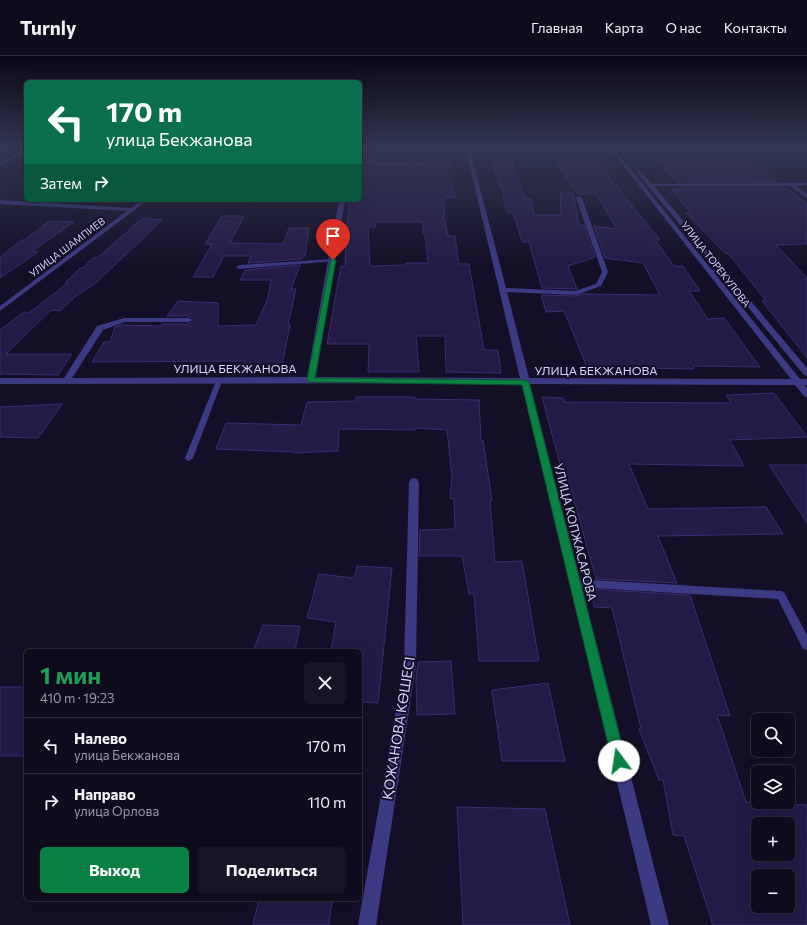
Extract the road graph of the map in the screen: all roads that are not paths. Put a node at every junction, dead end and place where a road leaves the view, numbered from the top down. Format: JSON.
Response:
{"nodes":[{"id":1,"x":477,"y":187,"type":"edge"},
{"id":2,"x":642,"y":187,"type":"edge"},
{"id":3,"x":651,"y":187,"type":"edge"},
{"id":4,"x":795,"y":187,"type":"edge"},
{"id":5,"x":807,"y":196,"type":"edge"},
{"id":6,"x":579,"y":198,"type":"dead end"},
{"id":7,"x":0,"y":202,"type":"edge"},
{"id":8,"x":142,"y":202,"type":"edge"},
{"id":9,"x":342,"y":202,"type":"edge"},
{"id":10,"x":132,"y":210,"type":"junction"},
{"id":11,"x":333,"y":260,"type":"junction"},
{"id":12,"x":238,"y":267,"type":"dead end"},
{"id":13,"x":504,"y":290,"type":"junction"},
{"id":14,"x":0,"y":309,"type":"edge"},
{"id":15,"x":189,"y":320,"type":"dead end"},
{"id":16,"x":807,"y":373,"type":"edge"},
{"id":17,"x":311,"y":380,"type":"junction"},
{"id":18,"x":0,"y":381,"type":"edge"},
{"id":19,"x":66,"y":381,"type":"junction"},
{"id":20,"x":219,"y":381,"type":"junction"},
{"id":21,"x":525,"y":382,"type":"junction"},
{"id":22,"x":798,"y":382,"type":"junction"},
{"id":23,"x":807,"y":382,"type":"edge"},
{"id":24,"x":807,"y":394,"type":"edge"},
{"id":25,"x":189,"y":458,"type":"dead end"},
{"id":26,"x":414,"y":482,"type":"dead end"},
{"id":27,"x":575,"y":583,"type":"junction"},
{"id":28,"x":807,"y":645,"type":"edge"},
{"id":29,"x":367,"y":925,"type":"edge"},
{"id":30,"x":660,"y":925,"type":"edge"}],
"edges":[{"from":1,"to":13,"type":"street","name":"УЛИЦА КОПЖАСАРОВА"},
{"from":2,"to":22,"type":"street","name":"УЛИЦА ТОРЕКУЛОВА"},
{"from":3,"to":16,"type":"street","name":"УЛИЦА ТОРЕКУЛОВА"},
{"from":4,"to":5,"type":"street"},
{"from":6,"to":13,"type":"street"},
{"from":7,"to":10,"type":"street"},
{"from":8,"to":10,"type":"street","name":"УЛИЦА ШАМПИЕВ"},
{"from":9,"to":11,"type":"street"},
{"from":10,"to":14,"type":"street","name":"УЛИЦА ШАМПИЕВ"},
{"from":11,"to":12,"type":"lane"},
{"from":11,"to":17,"type":"street"},
{"from":13,"to":21,"type":"street","name":"УЛИЦА КОПЖАСАРОВА"},
{"from":15,"to":19,"type":"street"},
{"from":17,"to":20,"type":"street","name":"УЛИЦА БЕКЖАНОВА"},
{"from":17,"to":21,"type":"street","name":"УЛИЦА БЕКЖАНОВА"},
{"from":18,"to":19,"type":"street","name":"УЛИЦА БЕКЖАНОВА"},
{"from":19,"to":20,"type":"street","name":"УЛИЦА БЕКЖАНОВА"},
{"from":20,"to":25,"type":"lane"},
{"from":21,"to":22,"type":"street","name":"УЛИЦА БЕКЖАНОВА"},
{"from":21,"to":27,"type":"street","name":"УЛИЦА КОПЖАСАРОВА"},
{"from":22,"to":23,"type":"street","name":"УЛИЦА БЕКЖАНОВА"},
{"from":22,"to":24,"type":"street","name":"УЛИЦА ТОРЕКУЛОВА"},
{"from":26,"to":29,"type":"street","name":"ҚОЖАНОВА КӨШЕСІ"},
{"from":27,"to":28,"type":"lane"},
{"from":27,"to":30,"type":"street","name":"УЛИЦА КОПЖАСАРОВА"}]}
